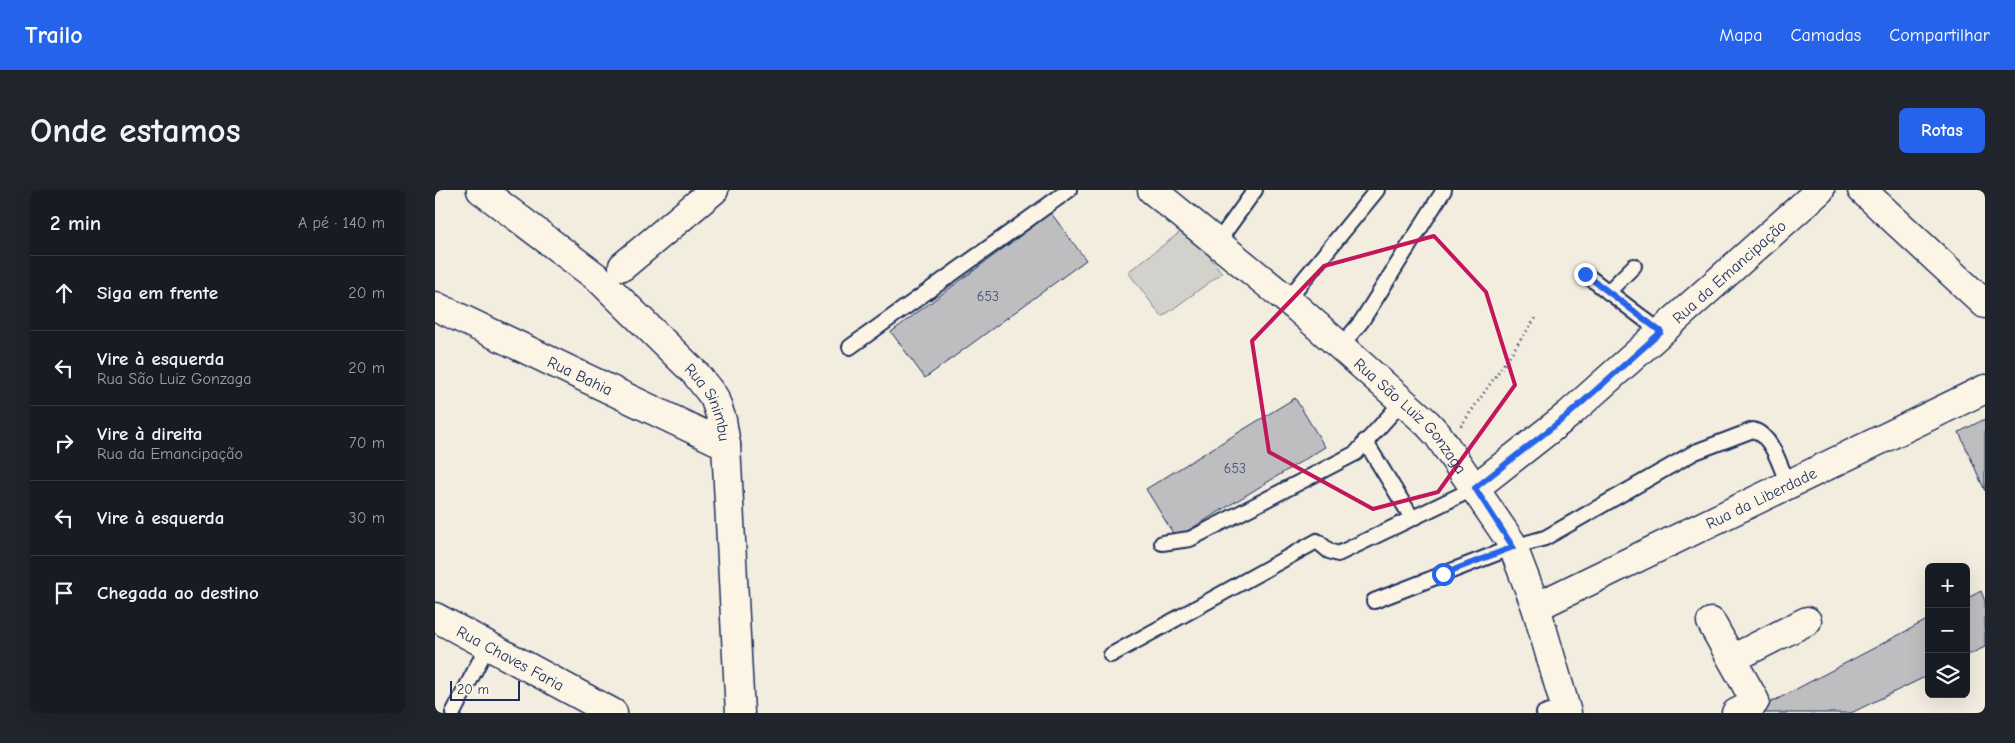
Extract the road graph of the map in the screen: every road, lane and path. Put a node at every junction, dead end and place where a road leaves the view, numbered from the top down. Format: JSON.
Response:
{"nodes":[{"id":1,"x":481,"y":190,"type":"edge"},
{"id":2,"x":714,"y":190,"type":"edge"},
{"id":3,"x":1069,"y":190,"type":"edge"},
{"id":4,"x":1152,"y":190,"type":"edge"},
{"id":5,"x":1255,"y":190,"type":"edge"},
{"id":6,"x":1377,"y":190,"type":"edge"},
{"id":7,"x":1444,"y":190,"type":"edge"},
{"id":8,"x":1820,"y":190,"type":"edge"},
{"id":9,"x":1862,"y":190,"type":"edge"},
{"id":10,"x":1217,"y":243,"type":"junction"},
{"id":11,"x":623,"y":266,"type":"dead end"},
{"id":12,"x":1634,"y":266,"type":"dead end"},
{"id":13,"x":1585,"y":274,"type":"dead end"},
{"id":14,"x":1608,"y":292,"type":"junction"},
{"id":15,"x":1287,"y":300,"type":"junction"},
{"id":16,"x":1985,"y":304,"type":"edge"},
{"id":17,"x":435,"y":306,"type":"edge"},
{"id":18,"x":1537,"y":316,"type":"dead end"},
{"id":19,"x":1661,"y":332,"type":"junction"},
{"id":20,"x":1341,"y":346,"type":"junction"},
{"id":21,"x":850,"y":347,"type":"dead end"},
{"id":22,"x":1985,"y":389,"type":"edge"},
{"id":23,"x":1402,"y":402,"type":"junction"},
{"id":24,"x":1365,"y":441,"type":"junction"},
{"id":25,"x":726,"y":445,"type":"junction"},
{"id":26,"x":1446,"y":447,"type":"junction"},
{"id":27,"x":1788,"y":484,"type":"junction"},
{"id":28,"x":1475,"y":488,"type":"junction"},
{"id":29,"x":1413,"y":518,"type":"junction"},
{"id":30,"x":1162,"y":543,"type":"dead end"},
{"id":31,"x":1513,"y":547,"type":"junction"},
{"id":32,"x":1374,"y":601,"type":"dead end"},
{"id":33,"x":1536,"y":607,"type":"junction"},
{"id":34,"x":435,"y":617,"type":"edge"},
{"id":35,"x":1807,"y":621,"type":"dead end"},
{"id":36,"x":1711,"y":622,"type":"dead end"},
{"id":37,"x":487,"y":645,"type":"junction"},
{"id":38,"x":1111,"y":655,"type":"dead end"},
{"id":39,"x":1732,"y":659,"type":"junction"},
{"id":40,"x":1559,"y":711,"type":"edge"},
{"id":41,"x":453,"y":713,"type":"edge"},
{"id":42,"x":613,"y":713,"type":"edge"},
{"id":43,"x":740,"y":713,"type":"edge"},
{"id":44,"x":1736,"y":713,"type":"edge"}],
"edges":[{"from":1,"to":25,"type":"street","name":"Rua Sinimbu"},
{"from":2,"to":11,"type":"street"},
{"from":3,"to":21,"type":"lane"},
{"from":4,"to":10,"type":"street","name":"Rua São Luiz Gonzaga"},
{"from":5,"to":10,"type":"lane"},
{"from":6,"to":15,"type":"lane"},
{"from":7,"to":20,"type":"lane"},
{"from":8,"to":19,"type":"street","name":"Rua da Emancipação"},
{"from":9,"to":16,"type":"street"},
{"from":10,"to":15,"type":"street","name":"Rua São Luiz Gonzaga"},
{"from":12,"to":14,"type":"lane"},
{"from":13,"to":14,"type":"lane"},
{"from":14,"to":19,"type":"lane"},
{"from":15,"to":20,"type":"street","name":"Rua São Luiz Gonzaga"},
{"from":17,"to":25,"type":"street","name":"Rua Bahia"},
{"from":18,"to":26,"type":"path"},
{"from":19,"to":28,"type":"street","name":"Rua da Emancipação"},
{"from":20,"to":23,"type":"street","name":"Rua São Luiz Gonzaga"},
{"from":22,"to":27,"type":"street","name":"Rua da Liberdade"},
{"from":23,"to":24,"type":"lane"},
{"from":23,"to":26,"type":"street","name":"Rua São Luiz Gonzaga"},
{"from":24,"to":29,"type":"lane"},
{"from":24,"to":30,"type":"lane"},
{"from":25,"to":43,"type":"street","name":"Rua Sinimbu"},
{"from":26,"to":28,"type":"street","name":"Rua São Luiz Gonzaga"},
{"from":27,"to":31,"type":"lane"},
{"from":27,"to":33,"type":"street","name":"Rua da Liberdade"},
{"from":28,"to":29,"type":"lane"},
{"from":28,"to":31,"type":"street","name":"Rua São Luiz Gonzaga"},
{"from":29,"to":38,"type":"lane"},
{"from":31,"to":32,"type":"lane"},
{"from":31,"to":33,"type":"street","name":"Rua São Luiz Gonzaga"},
{"from":33,"to":40,"type":"street","name":"Rua São Luiz Gonzaga"},
{"from":34,"to":37,"type":"street","name":"Rua Chaves Faria"},
{"from":35,"to":39,"type":"street"},
{"from":36,"to":39,"type":"street"},
{"from":37,"to":41,"type":"lane"},
{"from":37,"to":42,"type":"street","name":"Rua Chaves Faria"},
{"from":39,"to":44,"type":"street"}]}
